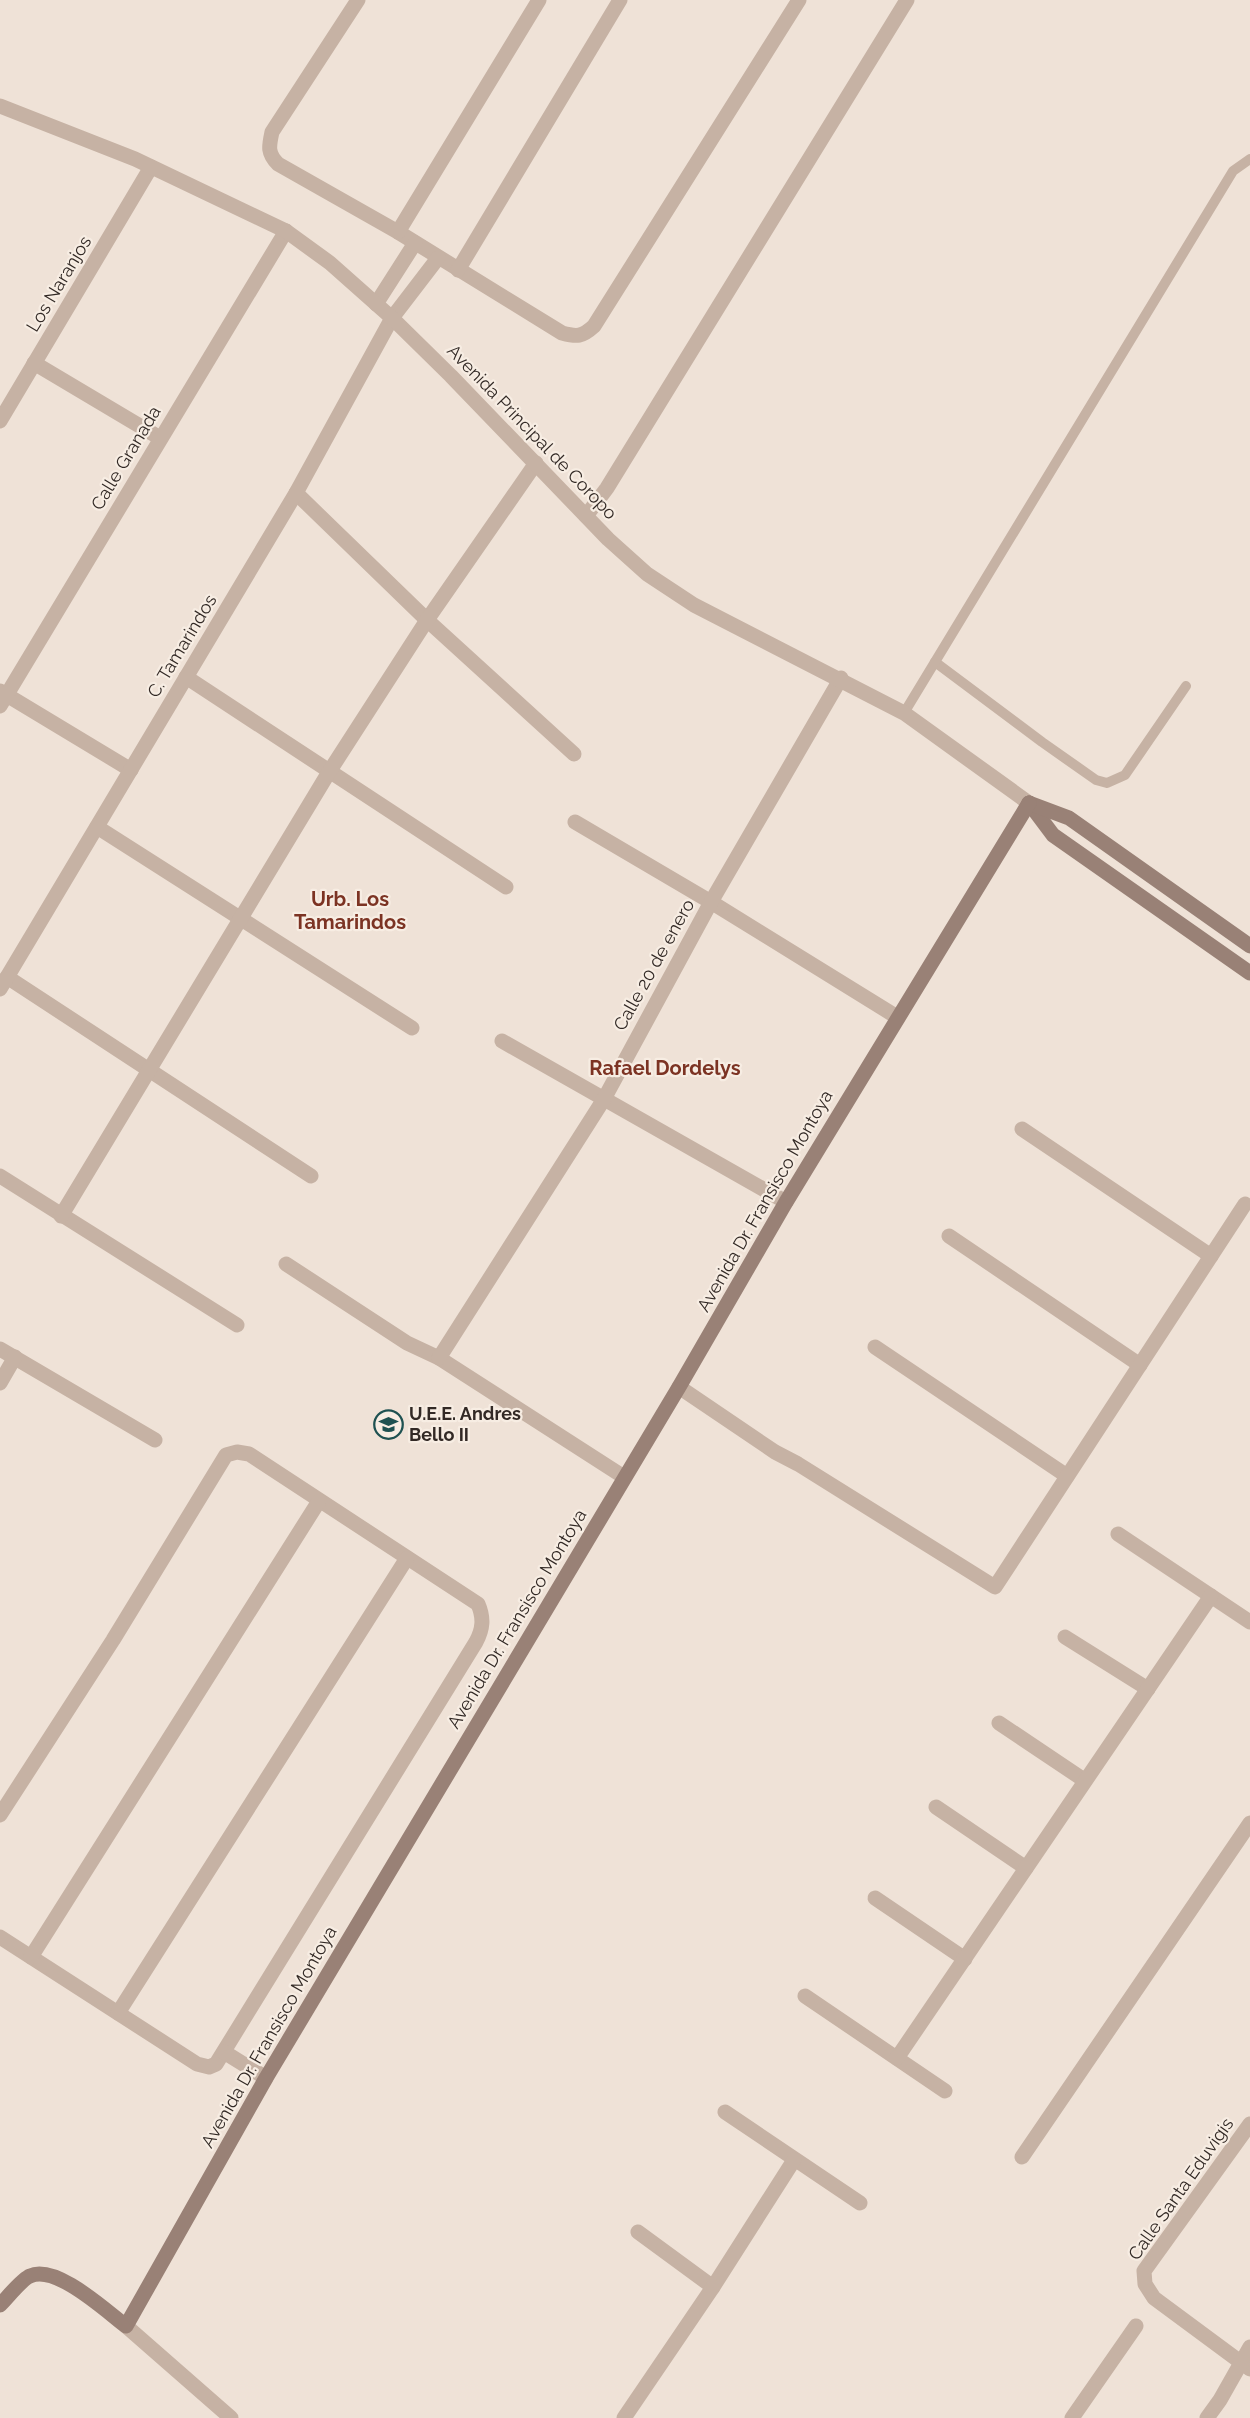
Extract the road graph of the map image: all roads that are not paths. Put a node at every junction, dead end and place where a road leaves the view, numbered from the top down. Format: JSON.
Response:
{"nodes":[{"id":1,"x":357,"y":0,"type":"edge"},
{"id":2,"x":539,"y":0,"type":"edge"},
{"id":3,"x":620,"y":0,"type":"edge"},
{"id":4,"x":799,"y":0,"type":"edge"},
{"id":5,"x":907,"y":0,"type":"edge"},
{"id":6,"x":0,"y":106,"type":"edge"},
{"id":7,"x":1250,"y":159,"type":"edge"},
{"id":8,"x":151,"y":167,"type":"junction"},
{"id":9,"x":286,"y":231,"type":"junction"},
{"id":10,"x":398,"y":232,"type":"junction"},
{"id":11,"x":415,"y":243,"type":"junction"},
{"id":12,"x":438,"y":258,"type":"junction"},
{"id":13,"x":458,"y":270,"type":"junction"},
{"id":14,"x":376,"y":304,"type":"junction"},
{"id":15,"x":392,"y":318,"type":"junction"},
{"id":16,"x":34,"y":363,"type":"junction"},
{"id":17,"x":0,"y":421,"type":"edge"},
{"id":18,"x":160,"y":438,"type":"junction"},
{"id":19,"x":536,"y":464,"type":"junction"},
{"id":20,"x":296,"y":493,"type":"junction"},
{"id":21,"x":586,"y":516,"type":"junction"},
{"id":22,"x":427,"y":620,"type":"junction"},
{"id":23,"x":935,"y":662,"type":"junction"},
{"id":24,"x":186,"y":677,"type":"junction"},
{"id":25,"x":841,"y":678,"type":"junction"},
{"id":26,"x":1186,"y":686,"type":"dead end"},
{"id":27,"x":2,"y":697,"type":"edge"},
{"id":28,"x":904,"y":713,"type":"junction"},
{"id":29,"x":574,"y":754,"type":"dead end"},
{"id":30,"x":131,"y":770,"type":"junction"},
{"id":31,"x":329,"y":772,"type":"junction"},
{"id":32,"x":1029,"y":803,"type":"junction"},
{"id":33,"x":575,"y":822,"type":"dead end"},
{"id":34,"x":97,"y":827,"type":"junction"},
{"id":35,"x":506,"y":887,"type":"dead end"},
{"id":36,"x":711,"y":902,"type":"junction"},
{"id":37,"x":239,"y":918,"type":"junction"},
{"id":38,"x":1250,"y":946,"type":"edge"},
{"id":39,"x":1250,"y":973,"type":"edge"},
{"id":40,"x":4,"y":983,"type":"edge"},
{"id":41,"x":897,"y":1017,"type":"junction"},
{"id":42,"x":412,"y":1028,"type":"dead end"},
{"id":43,"x":502,"y":1041,"type":"dead end"},
{"id":44,"x":148,"y":1070,"type":"junction"},
{"id":45,"x":604,"y":1099,"type":"junction"},
{"id":46,"x":1022,"y":1129,"type":"dead end"},
{"id":47,"x":0,"y":1176,"type":"edge"},
{"id":48,"x":310,"y":1176,"type":"dead end"},
{"id":49,"x":786,"y":1202,"type":"junction"},
{"id":50,"x":1245,"y":1204,"type":"dead end"},
{"id":51,"x":61,"y":1216,"type":"junction"},
{"id":52,"x":949,"y":1236,"type":"dead end"},
{"id":53,"x":1211,"y":1256,"type":"junction"},
{"id":54,"x":286,"y":1264,"type":"dead end"},
{"id":55,"x":237,"y":1325,"type":"dead end"},
{"id":56,"x":875,"y":1347,"type":"dead end"},
{"id":57,"x":0,"y":1348,"type":"edge"},
{"id":58,"x":15,"y":1357,"type":"junction"},
{"id":59,"x":438,"y":1358,"type":"junction"},
{"id":60,"x":1140,"y":1365,"type":"junction"},
{"id":61,"x":0,"y":1383,"type":"edge"},
{"id":62,"x":679,"y":1387,"type":"junction"},
{"id":63,"x":155,"y":1440,"type":"dead end"},
{"id":64,"x":1067,"y":1476,"type":"junction"},
{"id":65,"x":624,"y":1477,"type":"junction"},
{"id":66,"x":319,"y":1501,"type":"junction"},
{"id":67,"x":1118,"y":1534,"type":"dead end"},
{"id":68,"x":407,"y":1558,"type":"junction"},
{"id":69,"x":1211,"y":1596,"type":"junction"},
{"id":70,"x":1250,"y":1622,"type":"edge"},
{"id":71,"x":1065,"y":1637,"type":"dead end"},
{"id":72,"x":1148,"y":1689,"type":"junction"},
{"id":73,"x":999,"y":1723,"type":"dead end"},
{"id":74,"x":1084,"y":1780,"type":"junction"},
{"id":75,"x":936,"y":1807,"type":"dead end"},
{"id":76,"x":0,"y":1815,"type":"edge"},
{"id":77,"x":1250,"y":1823,"type":"edge"},
{"id":78,"x":1026,"y":1868,"type":"junction"},
{"id":79,"x":875,"y":1898,"type":"dead end"},
{"id":80,"x":0,"y":1936,"type":"edge"},
{"id":81,"x":31,"y":1957,"type":"junction"},
{"id":82,"x":965,"y":1959,"type":"junction"},
{"id":83,"x":805,"y":1996,"type":"dead end"},
{"id":84,"x":118,"y":2013,"type":"junction"},
{"id":85,"x":224,"y":2052,"type":"junction"},
{"id":86,"x":897,"y":2058,"type":"junction"},
{"id":87,"x":266,"y":2078,"type":"junction"},
{"id":88,"x":945,"y":2091,"type":"dead end"},
{"id":89,"x":725,"y":2112,"type":"dead end"},
{"id":90,"x":1250,"y":2124,"type":"edge"},
{"id":91,"x":1022,"y":2157,"type":"dead end"},
{"id":92,"x":794,"y":2160,"type":"junction"},
{"id":93,"x":860,"y":2204,"type":"dead end"},
{"id":94,"x":638,"y":2232,"type":"dead end"},
{"id":95,"x":713,"y":2287,"type":"junction"},
{"id":96,"x":0,"y":2305,"type":"edge"},
{"id":97,"x":126,"y":2326,"type":"junction"},
{"id":98,"x":1136,"y":2326,"type":"dead end"},
{"id":99,"x":1250,"y":2347,"type":"edge"},
{"id":100,"x":1246,"y":2366,"type":"edge"},
{"id":101,"x":231,"y":2418,"type":"edge"},
{"id":102,"x":624,"y":2418,"type":"edge"},
{"id":103,"x":1072,"y":2418,"type":"edge"},
{"id":104,"x":1207,"y":2418,"type":"edge"}],
"edges":[{"from":1,"to":10,"type":"street"},
{"from":2,"to":10,"type":"street"},
{"from":3,"to":13,"type":"street"},
{"from":4,"to":13,"type":"street"},
{"from":5,"to":21,"type":"street"},
{"from":6,"to":8,"type":"street","name":"Avenida Principal de Coropo"},
{"from":7,"to":23,"type":"lane"},
{"from":8,"to":9,"type":"street","name":"Avenida Principal de Coropo"},
{"from":8,"to":16,"type":"street","name":"Los Naranjos"},
{"from":9,"to":14,"type":"street","name":"Avenida Principal de Coropo"},
{"from":9,"to":18,"type":"street","name":"Calle Granada"},
{"from":10,"to":11,"type":"street"},
{"from":11,"to":12,"type":"street"},
{"from":11,"to":14,"type":"street"},
{"from":12,"to":13,"type":"street"},
{"from":12,"to":15,"type":"street","name":"C. Tamarindos"},
{"from":14,"to":15,"type":"street","name":"Avenida Principal de Coropo"},
{"from":15,"to":19,"type":"street","name":"Avenida Principal de Coropo"},
{"from":15,"to":20,"type":"street","name":"C. Tamarindos"},
{"from":16,"to":17,"type":"street","name":"Los Naranjos"},
{"from":16,"to":18,"type":"street"},
{"from":18,"to":27,"type":"street","name":"Calle Granada"},
{"from":19,"to":21,"type":"street","name":"Avenida Principal de Coropo"},
{"from":19,"to":22,"type":"street"},
{"from":20,"to":22,"type":"street"},
{"from":20,"to":24,"type":"street","name":"C. Tamarindos"},
{"from":21,"to":25,"type":"street","name":"Avenida Principal de Coropo"},
{"from":22,"to":29,"type":"street"},
{"from":22,"to":31,"type":"street"},
{"from":23,"to":26,"type":"lane"},
{"from":23,"to":28,"type":"lane"},
{"from":24,"to":30,"type":"street","name":"C. Tamarindos"},
{"from":24,"to":31,"type":"street"},
{"from":25,"to":28,"type":"street","name":"Avenida Principal de Coropo"},
{"from":25,"to":36,"type":"street","name":"Calle 20 de enero"},
{"from":27,"to":30,"type":"street"},
{"from":28,"to":32,"type":"street","name":"Avenida Principal de Coropo"},
{"from":30,"to":34,"type":"street","name":"C. Tamarindos"},
{"from":31,"to":35,"type":"street"},
{"from":31,"to":37,"type":"street"},
{"from":32,"to":38,"type":"main road","name":"Avenida Principal de Coropo"},
{"from":32,"to":39,"type":"main road","name":"Avenida Principal de Coropo"},
{"from":32,"to":41,"type":"main road","name":"Avenida Dr. Fransisco Montoya"},
{"from":33,"to":36,"type":"street"},
{"from":34,"to":37,"type":"street"},
{"from":34,"to":40,"type":"street","name":"C. Tamarindos"},
{"from":36,"to":41,"type":"street"},
{"from":36,"to":45,"type":"street","name":"Calle 20 de enero"},
{"from":37,"to":42,"type":"street"},
{"from":37,"to":44,"type":"street"},
{"from":40,"to":44,"type":"street"},
{"from":41,"to":49,"type":"main road","name":"Avenida Dr. Fransisco Montoya"},
{"from":43,"to":45,"type":"street"},
{"from":44,"to":48,"type":"street"},
{"from":44,"to":51,"type":"street"},
{"from":45,"to":49,"type":"street"},
{"from":45,"to":59,"type":"street","name":"Calle 20 de enero"},
{"from":46,"to":53,"type":"street"},
{"from":47,"to":51,"type":"street"},
{"from":49,"to":62,"type":"main road","name":"Avenida Dr. Fransisco Montoya"},
{"from":50,"to":53,"type":"street"},
{"from":51,"to":55,"type":"street"},
{"from":52,"to":60,"type":"street"},
{"from":53,"to":60,"type":"street"},
{"from":54,"to":59,"type":"street"},
{"from":56,"to":64,"type":"street"},
{"from":57,"to":58,"type":"street"},
{"from":58,"to":61,"type":"street"},
{"from":58,"to":63,"type":"street"},
{"from":59,"to":65,"type":"street"},
{"from":60,"to":64,"type":"street"},
{"from":62,"to":64,"type":"street"},
{"from":62,"to":65,"type":"main road","name":"Avenida Dr. Fransisco Montoya"},
{"from":65,"to":87,"type":"main road","name":"Avenida Dr. Fransisco Montoya"},
{"from":66,"to":68,"type":"street"},
{"from":66,"to":76,"type":"street"},
{"from":66,"to":81,"type":"street"},
{"from":67,"to":69,"type":"street"},
{"from":68,"to":84,"type":"street"},
{"from":68,"to":85,"type":"street"},
{"from":69,"to":70,"type":"street"},
{"from":69,"to":72,"type":"street"},
{"from":71,"to":72,"type":"street"},
{"from":72,"to":74,"type":"street"},
{"from":73,"to":74,"type":"street"},
{"from":74,"to":78,"type":"street"},
{"from":75,"to":78,"type":"street"},
{"from":77,"to":91,"type":"street"},
{"from":78,"to":82,"type":"street"},
{"from":79,"to":82,"type":"street"},
{"from":80,"to":81,"type":"street"},
{"from":81,"to":84,"type":"street"},
{"from":82,"to":86,"type":"street"},
{"from":83,"to":86,"type":"street"},
{"from":84,"to":85,"type":"street"},
{"from":85,"to":87,"type":"street"},
{"from":86,"to":88,"type":"street"},
{"from":87,"to":97,"type":"main road","name":"Avenida Dr. Fransisco Montoya"},
{"from":89,"to":92,"type":"street"},
{"from":90,"to":100,"type":"street","name":"Calle Santa Eduvigis"},
{"from":92,"to":93,"type":"street"},
{"from":92,"to":95,"type":"street"},
{"from":94,"to":95,"type":"street"},
{"from":95,"to":102,"type":"street"},
{"from":96,"to":97,"type":"main road"},
{"from":97,"to":101,"type":"street"},
{"from":98,"to":103,"type":"street"},
{"from":99,"to":100,"type":"street"},
{"from":100,"to":104,"type":"street"}]}
